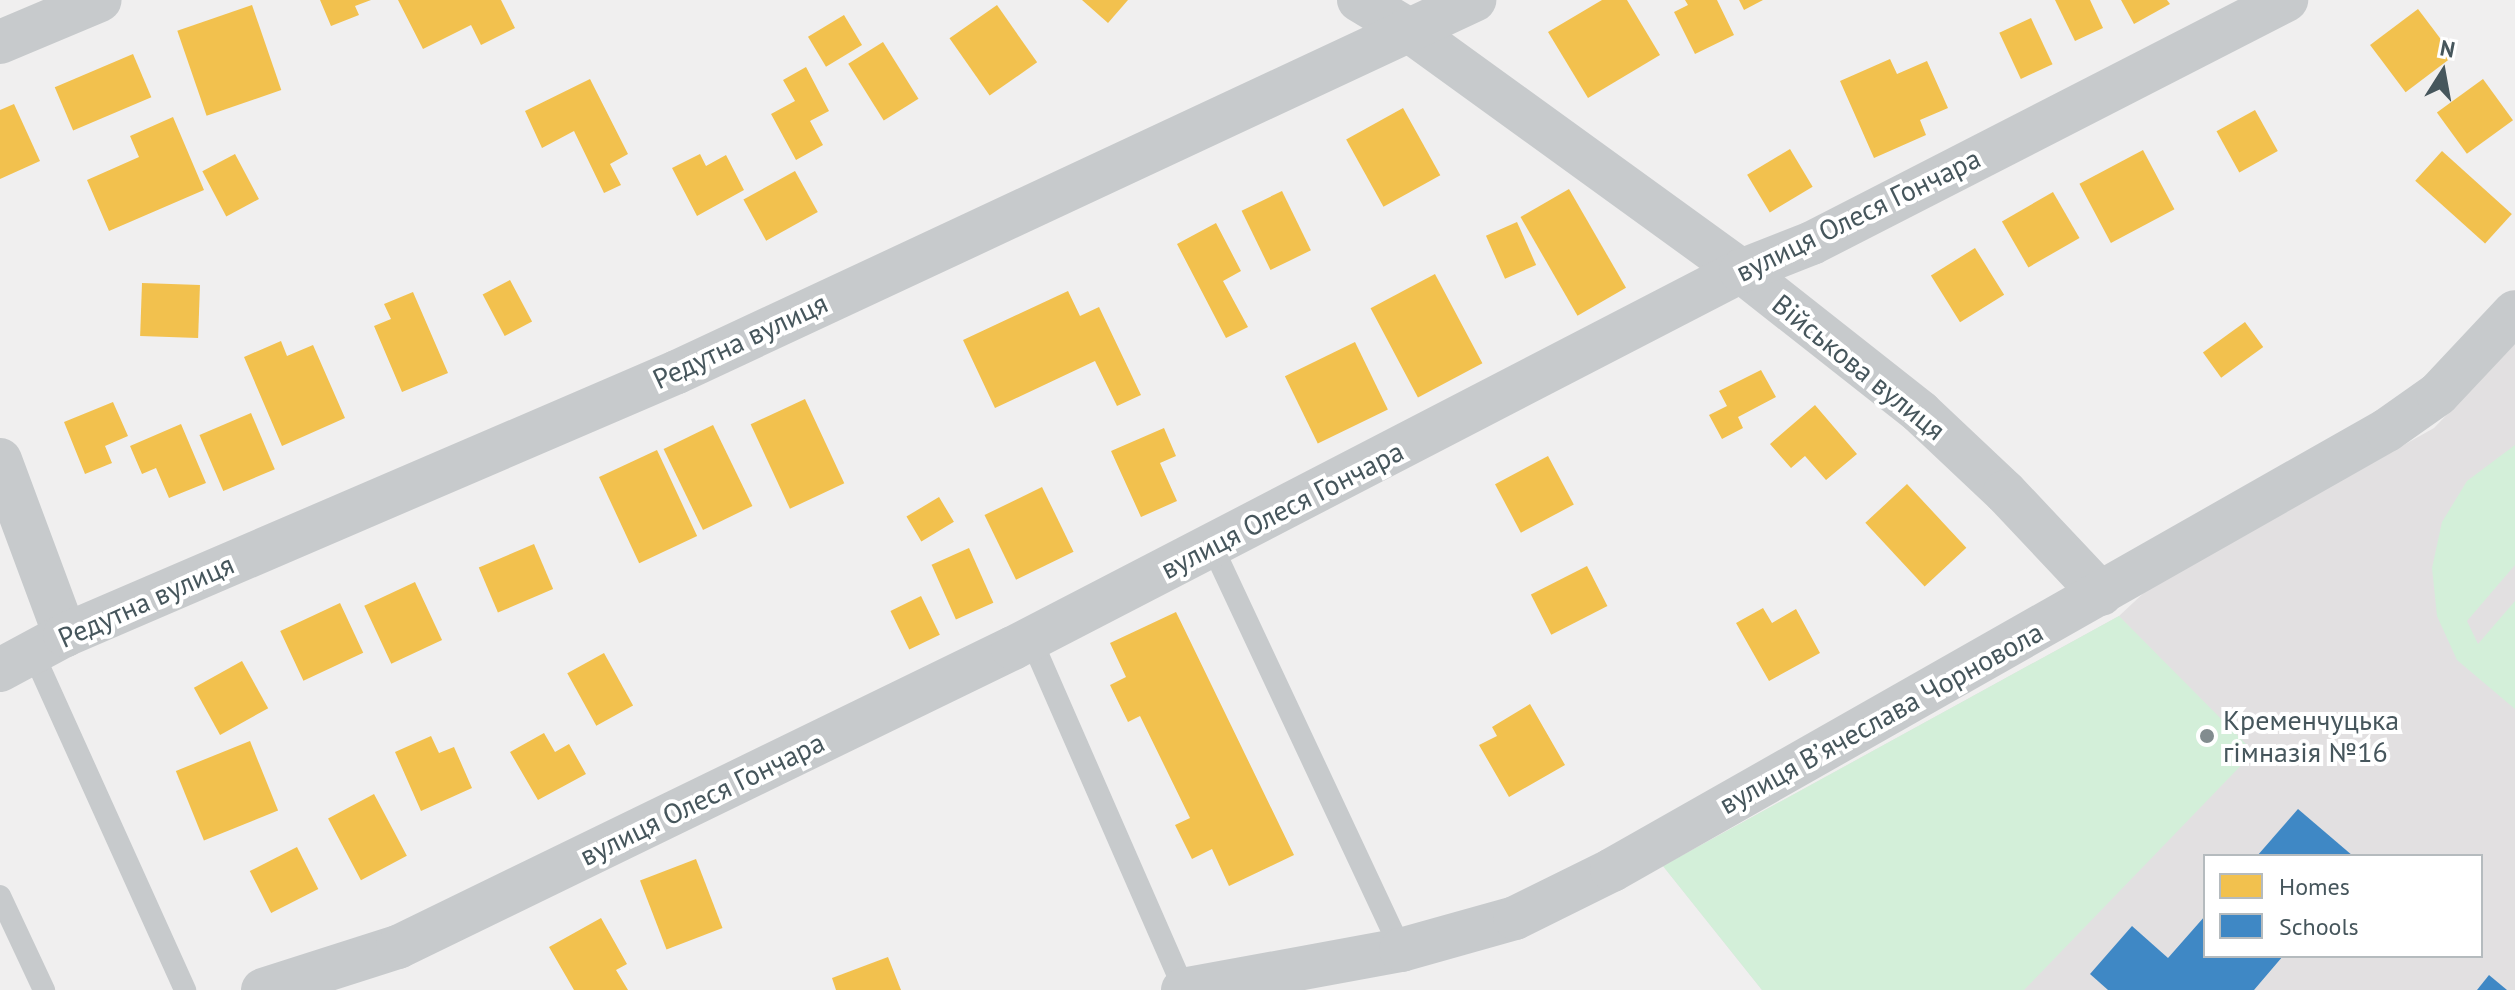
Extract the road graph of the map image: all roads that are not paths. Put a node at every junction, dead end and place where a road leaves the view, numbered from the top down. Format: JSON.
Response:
{"nodes":[{"id":1,"x":100,"y":0,"type":"edge"},
{"id":2,"x":1359,"y":0,"type":"edge"},
{"id":3,"x":1474,"y":0,"type":"edge"},
{"id":4,"x":2286,"y":0,"type":"edge"},
{"id":5,"x":1407,"y":29,"type":"junction"},
{"id":6,"x":0,"y":42,"type":"edge"},
{"id":7,"x":1741,"y":271,"type":"junction"},
{"id":8,"x":2515,"y":312,"type":"edge"},
{"id":9,"x":0,"y":460,"type":"edge"},
{"id":10,"x":1212,"y":546,"type":"junction"},
{"id":11,"x":2101,"y":594,"type":"junction"},
{"id":12,"x":1031,"y":639,"type":"junction"},
{"id":13,"x":33,"y":653,"type":"edge"},
{"id":14,"x":0,"y":896,"type":"edge"},
{"id":15,"x":1401,"y":950,"type":"junction"},
{"id":16,"x":44,"y":990,"type":"edge"},
{"id":17,"x":185,"y":990,"type":"edge"},
{"id":18,"x":263,"y":990,"type":"edge"},
{"id":19,"x":1184,"y":990,"type":"edge"}],
"edges":[{"from":1,"to":6,"type":"street"},
{"from":2,"to":5,"type":"street","name":"Військова вулиця"},
{"from":3,"to":5,"type":"street","name":"Редутна вулиця"},
{"from":4,"to":7,"type":"street","name":"вулиця Олеся Гончара"},
{"from":5,"to":7,"type":"street","name":"Військова вулиця"},
{"from":5,"to":13,"type":"street","name":"Редутна вулиця"},
{"from":7,"to":10,"type":"street","name":"вулиця Олеся Гончара"},
{"from":7,"to":11,"type":"street","name":"Військова вулиця"},
{"from":8,"to":11,"type":"street","name":"вулиця Вʼячеслава Чорновола"},
{"from":9,"to":13,"type":"street"},
{"from":10,"to":12,"type":"street","name":"вулиця Олеся Гончара"},
{"from":10,"to":15,"type":"lane"},
{"from":11,"to":15,"type":"street","name":"вулиця Вʼячеслава Чорновола"},
{"from":12,"to":18,"type":"street","name":"вулиця Олеся Гончара"},
{"from":12,"to":19,"type":"lane"},
{"from":13,"to":17,"type":"lane"},
{"from":14,"to":16,"type":"lane"},
{"from":15,"to":19,"type":"street","name":"вулиця Вʼячеслава Чорновола"}]}
